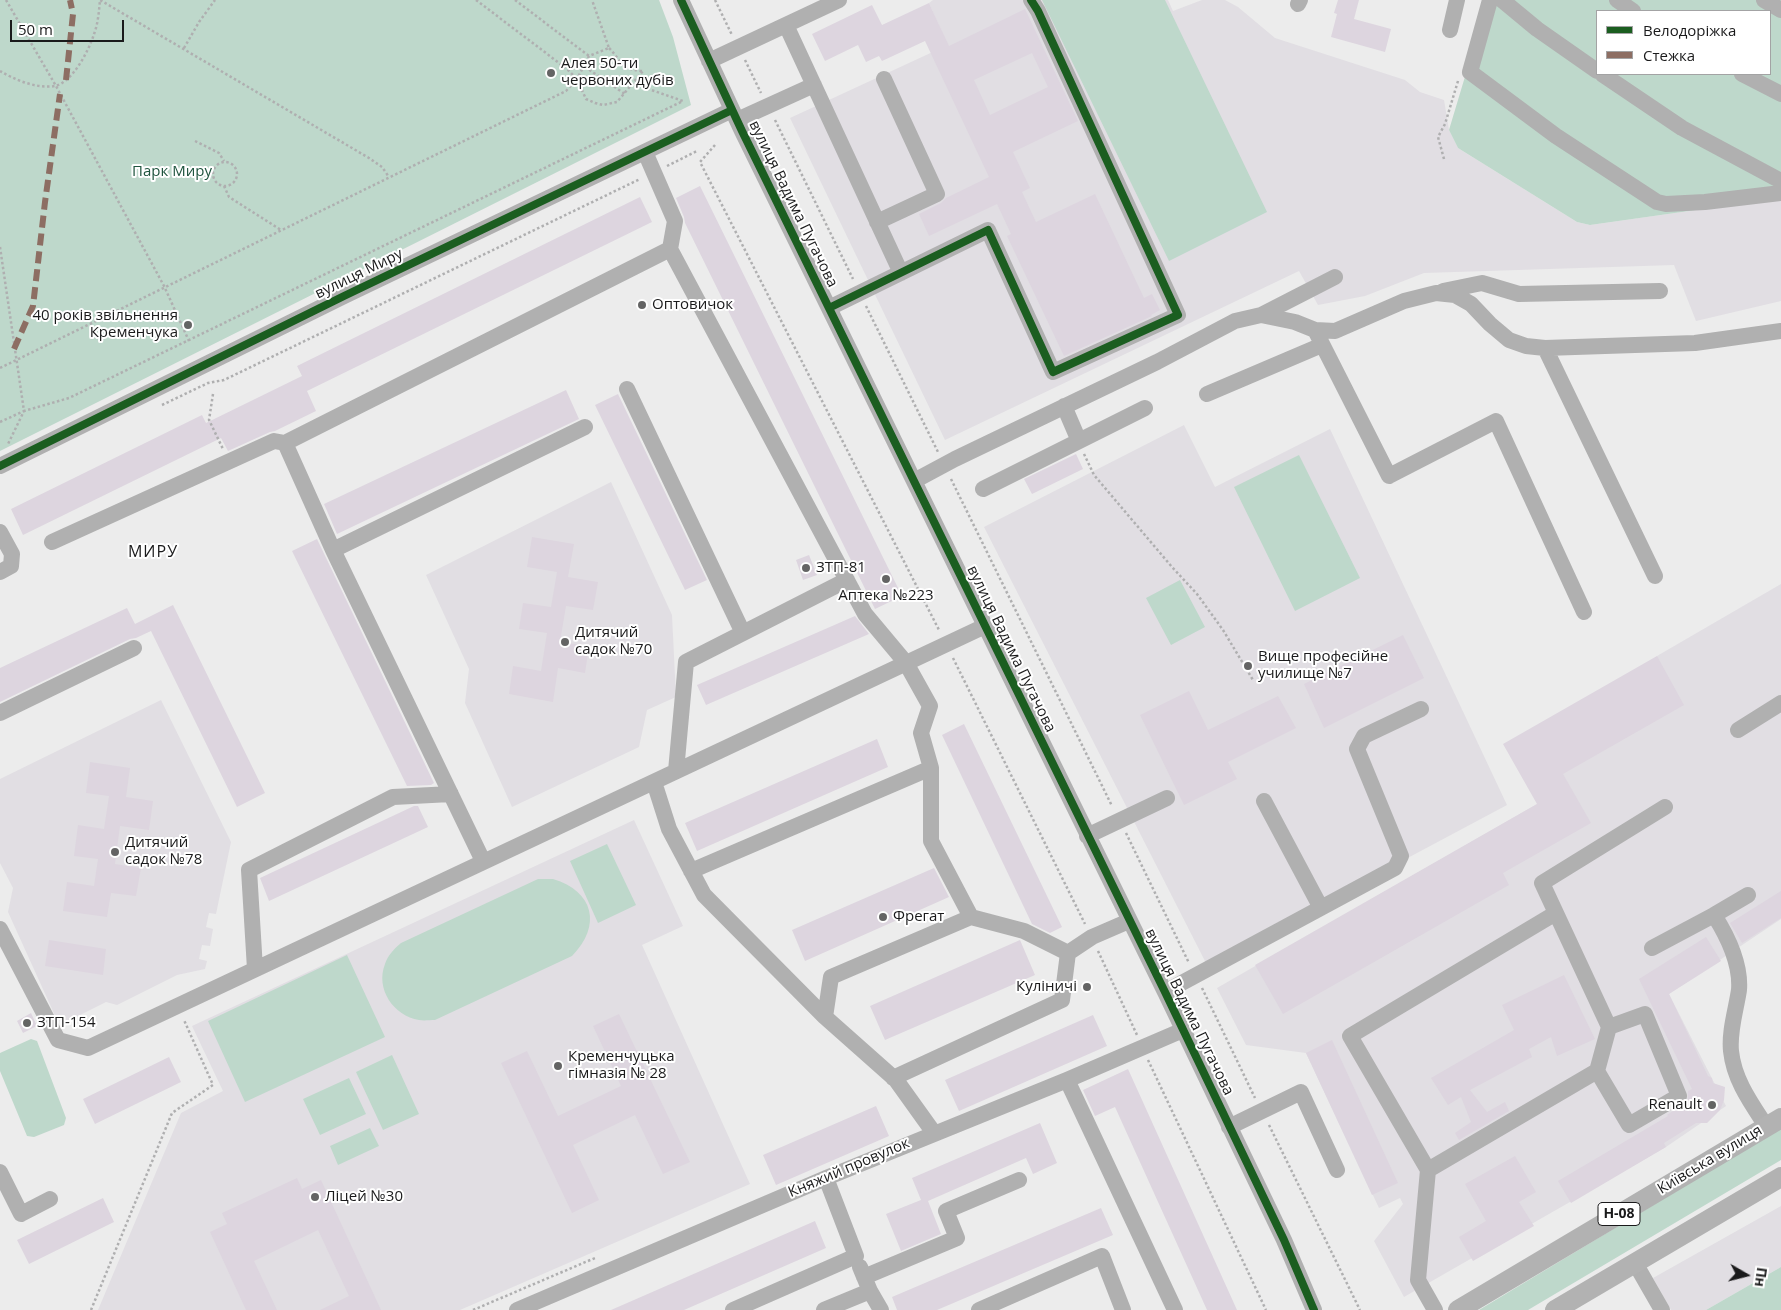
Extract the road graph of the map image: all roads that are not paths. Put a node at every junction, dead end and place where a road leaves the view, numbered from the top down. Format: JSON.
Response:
{"nodes":[{"id":1,"x":681,"y":0,"type":"edge"},
{"id":2,"x":839,"y":0,"type":"edge"},
{"id":3,"x":1031,"y":0,"type":"edge"},
{"id":4,"x":1457,"y":0,"type":"edge"},
{"id":5,"x":1490,"y":0,"type":"edge"},
{"id":6,"x":1502,"y":0,"type":"edge"},
{"id":7,"x":1617,"y":0,"type":"edge"},
{"id":8,"x":1764,"y":0,"type":"edge"},
{"id":9,"x":1632,"y":10,"type":"edge"},
{"id":10,"x":1781,"y":10,"type":"edge"},
{"id":11,"x":786,"y":25,"type":"junction"},
{"id":12,"x":1450,"y":30,"type":"dead end"},
{"id":13,"x":709,"y":61,"type":"junction"},
{"id":14,"x":1596,"y":70,"type":"edge"},
{"id":15,"x":1603,"y":75,"type":"edge"},
{"id":16,"x":1744,"y":75,"type":"edge"},
{"id":17,"x":884,"y":79,"type":"dead end"},
{"id":18,"x":814,"y":85,"type":"junction"},
{"id":19,"x":1781,"y":94,"type":"edge"},
{"id":20,"x":735,"y":115,"type":"junction"},
{"id":21,"x":645,"y":152,"type":"junction"},
{"id":22,"x":1781,"y":181,"type":"edge"},
{"id":23,"x":1781,"y":193,"type":"edge"},
{"id":24,"x":877,"y":222,"type":"junction"},
{"id":25,"x":670,"y":249,"type":"junction"},
{"id":26,"x":901,"y":273,"type":"junction"},
{"id":27,"x":1335,"y":277,"type":"dead end"},
{"id":28,"x":1660,"y":291,"type":"dead end"},
{"id":29,"x":1436,"y":293,"type":"junction"},
{"id":30,"x":829,"y":308,"type":"junction"},
{"id":31,"x":1262,"y":314,"type":"junction"},
{"id":32,"x":1781,"y":330,"type":"edge"},
{"id":33,"x":1318,"y":338,"type":"junction"},
{"id":34,"x":1545,"y":348,"type":"junction"},
{"id":35,"x":628,"y":389,"type":"dead end"},
{"id":36,"x":1207,"y":394,"type":"dead end"},
{"id":37,"x":1064,"y":406,"type":"junction"},
{"id":38,"x":1145,"y":408,"type":"dead end"},
{"id":39,"x":585,"y":426,"type":"dead end"},
{"id":40,"x":1078,"y":441,"type":"junction"},
{"id":41,"x":285,"y":443,"type":"junction"},
{"id":42,"x":0,"y":466,"type":"edge"},
{"id":43,"x":914,"y":481,"type":"junction"},
{"id":44,"x":983,"y":489,"type":"dead end"},
{"id":45,"x":0,"y":532,"type":"edge"},
{"id":46,"x":52,"y":542,"type":"dead end"},
{"id":47,"x":333,"y":550,"type":"junction"},
{"id":48,"x":0,"y":572,"type":"edge"},
{"id":49,"x":1655,"y":576,"type":"dead end"},
{"id":50,"x":847,"y":580,"type":"junction"},
{"id":51,"x":1584,"y":612,"type":"dead end"},
{"id":52,"x":985,"y":626,"type":"junction"},
{"id":53,"x":743,"y":633,"type":"junction"},
{"id":54,"x":134,"y":648,"type":"dead end"},
{"id":55,"x":906,"y":663,"type":"junction"},
{"id":56,"x":1781,"y":702,"type":"edge"},
{"id":57,"x":1421,"y":709,"type":"dead end"},
{"id":58,"x":0,"y":713,"type":"edge"},
{"id":59,"x":1738,"y":730,"type":"dead end"},
{"id":60,"x":931,"y":768,"type":"junction"},
{"id":61,"x":676,"y":771,"type":"junction"},
{"id":62,"x":654,"y":782,"type":"junction"},
{"id":63,"x":451,"y":794,"type":"junction"},
{"id":64,"x":1167,"y":798,"type":"dead end"},
{"id":65,"x":1264,"y":801,"type":"dead end"},
{"id":66,"x":1665,"y":807,"type":"dead end"},
{"id":67,"x":1087,"y":836,"type":"junction"},
{"id":68,"x":483,"y":861,"type":"junction"},
{"id":69,"x":692,"y":871,"type":"junction"},
{"id":70,"x":1748,"y":895,"type":"dead end"},
{"id":71,"x":1321,"y":908,"type":"junction"},
{"id":72,"x":1556,"y":913,"type":"junction"},
{"id":73,"x":1714,"y":915,"type":"junction"},
{"id":74,"x":971,"y":918,"type":"junction"},
{"id":75,"x":1129,"y":921,"type":"junction"},
{"id":76,"x":0,"y":929,"type":"edge"},
{"id":77,"x":1652,"y":948,"type":"dead end"},
{"id":78,"x":1068,"y":953,"type":"junction"},
{"id":79,"x":255,"y":969,"type":"junction"},
{"id":80,"x":1164,"y":992,"type":"junction"},
{"id":81,"x":825,"y":1017,"type":"junction"},
{"id":82,"x":1609,"y":1027,"type":"junction"},
{"id":83,"x":1183,"y":1030,"type":"junction"},
{"id":84,"x":1597,"y":1071,"type":"junction"},
{"id":85,"x":893,"y":1078,"type":"junction"},
{"id":86,"x":1067,"y":1080,"type":"junction"},
{"id":87,"x":1774,"y":1122,"type":"edge"},
{"id":88,"x":1229,"y":1127,"type":"junction"},
{"id":89,"x":934,"y":1133,"type":"junction"},
{"id":90,"x":1337,"y":1170,"type":"dead end"},
{"id":91,"x":1428,"y":1170,"type":"junction"},
{"id":92,"x":0,"y":1172,"type":"edge"},
{"id":93,"x":1781,"y":1177,"type":"edge"},
{"id":94,"x":826,"y":1178,"type":"junction"},
{"id":95,"x":1019,"y":1180,"type":"dead end"},
{"id":96,"x":50,"y":1199,"type":"dead end"},
{"id":97,"x":856,"y":1256,"type":"junction"},
{"id":98,"x":1635,"y":1263,"type":"junction"},
{"id":99,"x":867,"y":1284,"type":"junction"},
{"id":100,"x":1562,"y":1308,"type":"edge"},
{"id":101,"x":1660,"y":1309,"type":"edge"},
{"id":102,"x":517,"y":1310,"type":"edge"},
{"id":103,"x":733,"y":1310,"type":"edge"},
{"id":104,"x":824,"y":1310,"type":"edge"},
{"id":105,"x":881,"y":1310,"type":"edge"},
{"id":106,"x":979,"y":1310,"type":"edge"},
{"id":107,"x":1123,"y":1310,"type":"edge"},
{"id":108,"x":1175,"y":1310,"type":"edge"},
{"id":109,"x":1314,"y":1310,"type":"edge"},
{"id":110,"x":1435,"y":1310,"type":"edge"},
{"id":111,"x":1458,"y":1310,"type":"edge"}],
"edges":[{"from":1,"to":13,"type":"street","name":"вулиця Вадима Пугачова"},
{"from":2,"to":11,"type":"street"},
{"from":3,"to":26,"type":"street"},
{"from":4,"to":12,"type":"street"},
{"from":5,"to":23,"type":"street"},
{"from":6,"to":14,"type":"street"},
{"from":7,"to":9,"type":"street"},
{"from":8,"to":10,"type":"street"},
{"from":11,"to":13,"type":"street"},
{"from":11,"to":18,"type":"street"},
{"from":13,"to":20,"type":"street","name":"вулиця Вадима Пугачова"},
{"from":15,"to":22,"type":"street"},
{"from":16,"to":19,"type":"street"},
{"from":17,"to":24,"type":"street"},
{"from":18,"to":20,"type":"street","name":"вулиця Миру"},
{"from":18,"to":24,"type":"street"},
{"from":20,"to":21,"type":"street","name":"вулиця Миру"},
{"from":20,"to":30,"type":"street","name":"вулиця Вадима Пугачова"},
{"from":21,"to":25,"type":"street"},
{"from":21,"to":42,"type":"street","name":"вулиця Миру"},
{"from":24,"to":26,"type":"street"},
{"from":25,"to":41,"type":"street"},
{"from":25,"to":50,"type":"street"},
{"from":26,"to":30,"type":"street"},
{"from":27,"to":31,"type":"street"},
{"from":28,"to":29,"type":"street"},
{"from":29,"to":33,"type":"street"},
{"from":29,"to":34,"type":"street"},
{"from":30,"to":43,"type":"street","name":"вулиця Вадима Пугачова"},
{"from":31,"to":33,"type":"street"},
{"from":31,"to":37,"type":"street"},
{"from":32,"to":34,"type":"street"},
{"from":33,"to":36,"type":"street"},
{"from":33,"to":51,"type":"street"},
{"from":34,"to":49,"type":"street"},
{"from":35,"to":53,"type":"street"},
{"from":37,"to":40,"type":"street"},
{"from":37,"to":43,"type":"street"},
{"from":38,"to":40,"type":"street"},
{"from":39,"to":47,"type":"street"},
{"from":40,"to":44,"type":"street"},
{"from":41,"to":46,"type":"street"},
{"from":41,"to":47,"type":"street"},
{"from":43,"to":52,"type":"street","name":"вулиця Вадима Пугачова"},
{"from":45,"to":48,"type":"street"},
{"from":47,"to":63,"type":"street"},
{"from":50,"to":53,"type":"street"},
{"from":50,"to":55,"type":"street"},
{"from":52,"to":55,"type":"street"},
{"from":52,"to":67,"type":"street","name":"вулиця Вадима Пугачова"},
{"from":53,"to":61,"type":"street"},
{"from":54,"to":58,"type":"street"},
{"from":55,"to":60,"type":"street"},
{"from":55,"to":61,"type":"street"},
{"from":56,"to":59,"type":"street"},
{"from":57,"to":71,"type":"street"},
{"from":60,"to":69,"type":"street"},
{"from":60,"to":74,"type":"street"},
{"from":61,"to":62,"type":"street"},
{"from":62,"to":68,"type":"street"},
{"from":62,"to":69,"type":"street"},
{"from":63,"to":68,"type":"street"},
{"from":63,"to":79,"type":"street"},
{"from":64,"to":67,"type":"street"},
{"from":65,"to":71,"type":"street"},
{"from":66,"to":72,"type":"street"},
{"from":67,"to":75,"type":"street","name":"вулиця Вадима Пугачова"},
{"from":68,"to":79,"type":"street"},
{"from":69,"to":81,"type":"street"},
{"from":70,"to":73,"type":"street"},
{"from":71,"to":80,"type":"street"},
{"from":72,"to":82,"type":"street"},
{"from":72,"to":91,"type":"street"},
{"from":73,"to":77,"type":"street"},
{"from":73,"to":87,"type":"street"},
{"from":74,"to":78,"type":"street"},
{"from":74,"to":81,"type":"street"},
{"from":75,"to":78,"type":"street"},
{"from":75,"to":80,"type":"street","name":"вулиця Вадима Пугачова"},
{"from":76,"to":79,"type":"street"},
{"from":78,"to":85,"type":"street"},
{"from":80,"to":83,"type":"street","name":"вулиця Вадима Пугачова"},
{"from":81,"to":85,"type":"street"},
{"from":82,"to":84,"type":"street"},
{"from":82,"to":84,"type":"street"},
{"from":83,"to":86,"type":"street","name":"Княжий провулок"},
{"from":83,"to":88,"type":"street","name":"вулиця Вадима Пугачова"},
{"from":84,"to":91,"type":"street"},
{"from":85,"to":89,"type":"street"},
{"from":86,"to":89,"type":"street","name":"Княжий провулок"},
{"from":86,"to":108,"type":"street"},
{"from":87,"to":111,"type":"main road","name":"Київська вулиця","number":"Н-08"},
{"from":88,"to":90,"type":"street"},
{"from":88,"to":109,"type":"street","name":"вулиця Вадима Пугачова"},
{"from":89,"to":94,"type":"street","name":"Княжий провулок"},
{"from":91,"to":110,"type":"street"},
{"from":92,"to":96,"type":"street"},
{"from":93,"to":98,"type":"main road"},
{"from":94,"to":97,"type":"street"},
{"from":94,"to":102,"type":"street","name":"Княжий провулок"},
{"from":95,"to":99,"type":"street"},
{"from":97,"to":99,"type":"street"},
{"from":97,"to":103,"type":"street"},
{"from":98,"to":100,"type":"main road"},
{"from":98,"to":101,"type":"street"},
{"from":99,"to":104,"type":"street"},
{"from":99,"to":105,"type":"street"},
{"from":106,"to":107,"type":"street"}]}
